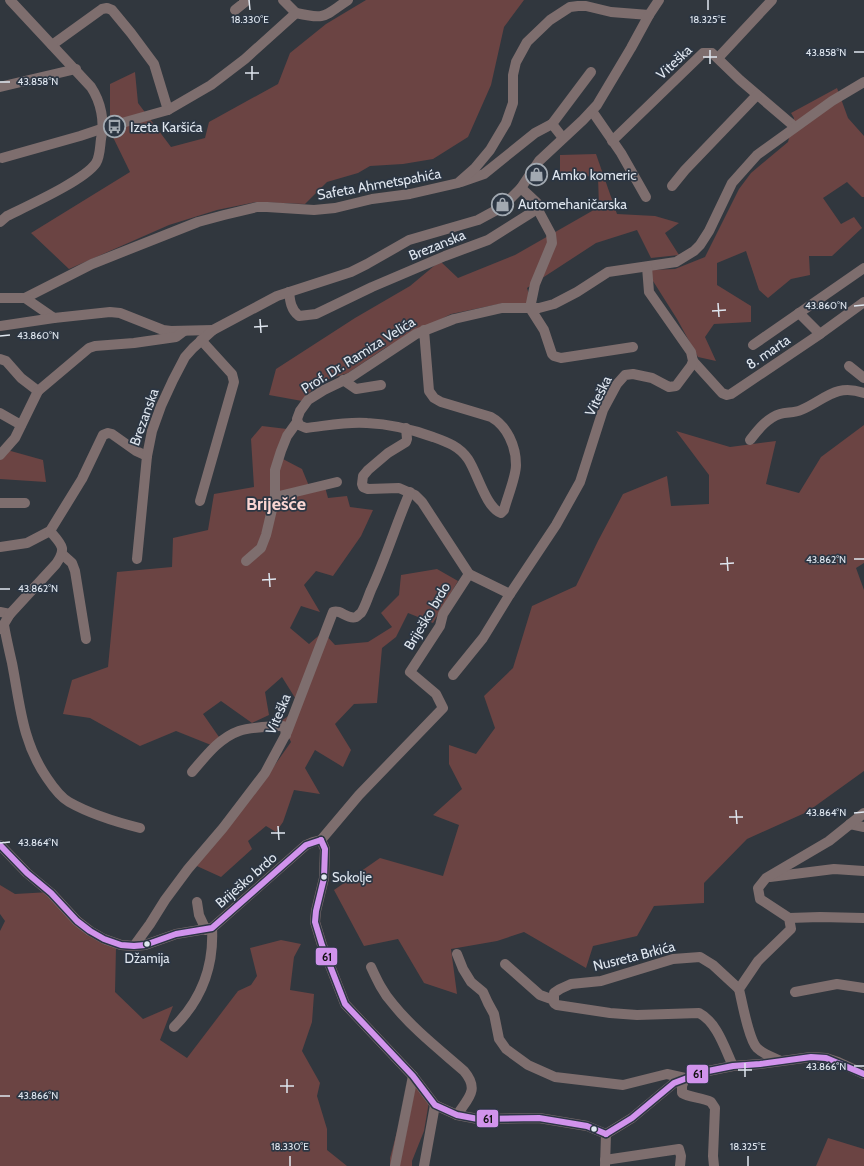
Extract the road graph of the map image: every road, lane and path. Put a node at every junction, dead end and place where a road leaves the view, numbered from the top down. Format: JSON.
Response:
{"nodes":[{"id":1,"x":10,"y":0,"type":"edge"},
{"id":2,"x":244,"y":0,"type":"edge"},
{"id":3,"x":283,"y":0,"type":"edge"},
{"id":4,"x":348,"y":0,"type":"edge"},
{"id":5,"x":659,"y":0,"type":"edge"},
{"id":6,"x":772,"y":0,"type":"edge"},
{"id":7,"x":235,"y":10,"type":"dead end"},
{"id":8,"x":296,"y":13,"type":"junction"},
{"id":9,"x":649,"y":15,"type":"junction"},
{"id":10,"x":52,"y":45,"type":"junction"},
{"id":11,"x":718,"y":58,"type":"junction"},
{"id":12,"x":76,"y":69,"type":"junction"},
{"id":13,"x":591,"y":72,"type":"dead end"},
{"id":14,"x":864,"y":82,"type":"edge"},
{"id":15,"x":0,"y":86,"type":"edge"},
{"id":16,"x":757,"y":95,"type":"junction"},
{"id":17,"x":168,"y":110,"type":"junction"},
{"id":18,"x":592,"y":111,"type":"junction"},
{"id":19,"x":552,"y":124,"type":"junction"},
{"id":20,"x":795,"y":127,"type":"junction"},
{"id":21,"x":104,"y":128,"type":"junction"},
{"id":22,"x":563,"y":138,"type":"junction"},
{"id":23,"x":612,"y":141,"type":"junction"},
{"id":24,"x":2,"y":158,"type":"dead end"},
{"id":25,"x":458,"y":183,"type":"junction"},
{"id":26,"x":672,"y":186,"type":"dead end"},
{"id":27,"x":521,"y":188,"type":"junction"},
{"id":28,"x":646,"y":197,"type":"dead end"},
{"id":29,"x":537,"y":208,"type":"junction"},
{"id":30,"x":0,"y":222,"type":"edge"},
{"id":31,"x":647,"y":267,"type":"junction"},
{"id":32,"x":864,"y":268,"type":"edge"},
{"id":33,"x":289,"y":292,"type":"junction"},
{"id":34,"x":0,"y":298,"type":"edge"},
{"id":35,"x":25,"y":298,"type":"junction"},
{"id":36,"x":864,"y":302,"type":"edge"},
{"id":37,"x":530,"y":308,"type":"junction"},
{"id":38,"x":799,"y":313,"type":"junction"},
{"id":39,"x":54,"y":318,"type":"junction"},
{"id":40,"x":0,"y":326,"type":"edge"},
{"id":41,"x":213,"y":330,"type":"junction"},
{"id":42,"x":424,"y":330,"type":"junction"},
{"id":43,"x":184,"y":331,"type":"junction"},
{"id":44,"x":820,"y":334,"type":"junction"},
{"id":45,"x":201,"y":340,"type":"junction"},
{"id":46,"x":753,"y":345,"type":"dead end"},
{"id":47,"x":633,"y":347,"type":"dead end"},
{"id":48,"x":0,"y":359,"type":"edge"},
{"id":49,"x":693,"y":360,"type":"junction"},
{"id":50,"x":849,"y":366,"type":"dead end"},
{"id":51,"x":864,"y":378,"type":"edge"},
{"id":52,"x":343,"y":380,"type":"junction"},
{"id":53,"x":381,"y":386,"type":"dead end"},
{"id":54,"x":38,"y":392,"type":"junction"},
{"id":55,"x":864,"y":393,"type":"edge"},
{"id":56,"x":0,"y":413,"type":"edge"},
{"id":57,"x":297,"y":422,"type":"junction"},
{"id":58,"x":21,"y":425,"type":"junction"},
{"id":59,"x":406,"y":428,"type":"junction"},
{"id":60,"x":750,"y":440,"type":"dead end"},
{"id":61,"x":0,"y":455,"type":"edge"},
{"id":62,"x":147,"y":456,"type":"junction"},
{"id":63,"x":337,"y":482,"type":"dead end"},
{"id":64,"x":410,"y":492,"type":"junction"},
{"id":65,"x":275,"y":497,"type":"junction"},
{"id":66,"x":200,"y":501,"type":"dead end"},
{"id":67,"x":0,"y":503,"type":"edge"},
{"id":68,"x":25,"y":503,"type":"dead end"},
{"id":69,"x":50,"y":531,"type":"junction"},
{"id":70,"x":0,"y":547,"type":"edge"},
{"id":71,"x":62,"y":554,"type":"junction"},
{"id":72,"x":137,"y":559,"type":"dead end"},
{"id":73,"x":246,"y":560,"type":"dead end"},
{"id":74,"x":469,"y":574,"type":"junction"},
{"id":75,"x":510,"y":594,"type":"junction"},
{"id":76,"x":5,"y":613,"type":"edge"},
{"id":77,"x":2,"y":627,"type":"edge"},
{"id":78,"x":86,"y":639,"type":"dead end"},
{"id":79,"x":453,"y":675,"type":"dead end"},
{"id":80,"x":286,"y":735,"type":"junction"},
{"id":81,"x":192,"y":772,"type":"dead end"},
{"id":82,"x":864,"y":813,"type":"edge"},
{"id":83,"x":850,"y":824,"type":"junction"},
{"id":84,"x":864,"y":827,"type":"edge"},
{"id":85,"x":140,"y":828,"type":"dead end"},
{"id":86,"x":321,"y":840,"type":"junction"},
{"id":87,"x":0,"y":845,"type":"edge"},
{"id":88,"x":864,"y":871,"type":"edge"},
{"id":89,"x":766,"y":878,"type":"junction"},
{"id":90,"x":196,"y":902,"type":"dead end"},
{"id":91,"x":788,"y":918,"type":"junction"},
{"id":92,"x":864,"y":918,"type":"edge"},
{"id":93,"x":209,"y":929,"type":"junction"},
{"id":94,"x":134,"y":946,"type":"junction"},
{"id":95,"x":457,"y":954,"type":"dead end"},
{"id":96,"x":505,"y":964,"type":"dead end"},
{"id":97,"x":371,"y":967,"type":"dead end"},
{"id":98,"x":864,"y":988,"type":"edge"},
{"id":99,"x":739,"y":989,"type":"junction"},
{"id":100,"x":795,"y":992,"type":"dead end"},
{"id":101,"x":554,"y":1000,"type":"junction"},
{"id":102,"x":174,"y":1027,"type":"dead end"},
{"id":103,"x":779,"y":1060,"type":"junction"},
{"id":104,"x":733,"y":1066,"type":"junction"},
{"id":105,"x":864,"y":1074,"type":"edge"},
{"id":106,"x":413,"y":1076,"type":"junction"},
{"id":107,"x":685,"y":1078,"type":"junction"},
{"id":108,"x":435,"y":1105,"type":"junction"},
{"id":109,"x":457,"y":1115,"type":"junction"},
{"id":110,"x":606,"y":1134,"type":"junction"},
{"id":111,"x":605,"y":1163,"type":"edge"},
{"id":112,"x":395,"y":1166,"type":"edge"},
{"id":113,"x":424,"y":1166,"type":"edge"},
{"id":114,"x":680,"y":1166,"type":"edge"},
{"id":115,"x":714,"y":1166,"type":"edge"}],
"edges":[{"from":1,"to":10,"type":"street"},
{"from":2,"to":7,"type":"street"},
{"from":3,"to":8,"type":"street"},
{"from":4,"to":8,"type":"street"},
{"from":5,"to":9,"type":"street","name":"Brezanska"},
{"from":6,"to":11,"type":"street"},
{"from":8,"to":17,"type":"street"},
{"from":9,"to":18,"type":"street","name":"Brezanska"},
{"from":9,"to":25,"type":"street","name":"Safeta Ahmetspahića"},
{"from":10,"to":12,"type":"street"},
{"from":10,"to":17,"type":"street"},
{"from":11,"to":16,"type":"street"},
{"from":11,"to":23,"type":"street","name":"Viteška"},
{"from":12,"to":15,"type":"street"},
{"from":12,"to":21,"type":"street"},
{"from":13,"to":19,"type":"street"},
{"from":14,"to":20,"type":"street"},
{"from":16,"to":20,"type":"street"},
{"from":16,"to":26,"type":"street"},
{"from":17,"to":21,"type":"street"},
{"from":18,"to":22,"type":"street","name":"Brezanska"},
{"from":18,"to":23,"type":"street"},
{"from":19,"to":22,"type":"street"},
{"from":19,"to":25,"type":"street"},
{"from":20,"to":31,"type":"street"},
{"from":21,"to":24,"type":"street"},
{"from":21,"to":30,"type":"street"},
{"from":22,"to":27,"type":"street","name":"Brezanska"},
{"from":23,"to":28,"type":"street"},
{"from":25,"to":35,"type":"street","name":"Safeta Ahmetspahića"},
{"from":27,"to":29,"type":"street"},
{"from":27,"to":33,"type":"street","name":"Brezanska"},
{"from":29,"to":33,"type":"street","name":"Brezanska"},
{"from":29,"to":37,"type":"street"},
{"from":31,"to":37,"type":"street","name":"Prof. Dr. Ramiza Velića"},
{"from":31,"to":49,"type":"street"},
{"from":32,"to":38,"type":"street"},
{"from":33,"to":41,"type":"street","name":"Brezanska"},
{"from":34,"to":35,"type":"street","name":"Safeta Ahmetspahića"},
{"from":35,"to":39,"type":"street"},
{"from":36,"to":44,"type":"street","name":"8. marta"},
{"from":37,"to":42,"type":"street","name":"Prof. Dr. Ramiza Velića"},
{"from":37,"to":47,"type":"street"},
{"from":38,"to":44,"type":"street"},
{"from":38,"to":46,"type":"street"},
{"from":39,"to":40,"type":"street"},
{"from":39,"to":43,"type":"street"},
{"from":41,"to":43,"type":"street"},
{"from":41,"to":45,"type":"street","name":"Brezanska"},
{"from":42,"to":52,"type":"street","name":"Prof. Dr. Ramiza Velića"},
{"from":42,"to":59,"type":"street"},
{"from":43,"to":54,"type":"street"},
{"from":44,"to":49,"type":"street","name":"8. marta"},
{"from":45,"to":62,"type":"street","name":"Brezanska"},
{"from":45,"to":66,"type":"street"},
{"from":48,"to":54,"type":"street"},
{"from":49,"to":75,"type":"street","name":"Viteška"},
{"from":50,"to":51,"type":"street"},
{"from":52,"to":53,"type":"street"},
{"from":52,"to":57,"type":"street","name":"Prof. Dr. Ramiza Velića"},
{"from":54,"to":58,"type":"street"},
{"from":55,"to":60,"type":"street"},
{"from":56,"to":58,"type":"street"},
{"from":57,"to":59,"type":"street"},
{"from":57,"to":65,"type":"street","name":"Prof. Dr. Ramiza Velića"},
{"from":58,"to":61,"type":"street"},
{"from":59,"to":64,"type":"street"},
{"from":62,"to":69,"type":"street","name":"Brezanska"},
{"from":62,"to":72,"type":"street"},
{"from":63,"to":65,"type":"street"},
{"from":64,"to":74,"type":"street"},
{"from":64,"to":80,"type":"street","name":"Viteška"},
{"from":65,"to":73,"type":"street","name":"Prof. Dr. Ramiza Velića"},
{"from":67,"to":68,"type":"street"},
{"from":69,"to":70,"type":"street"},
{"from":69,"to":71,"type":"street"},
{"from":71,"to":76,"type":"street"},
{"from":71,"to":78,"type":"street"},
{"from":74,"to":75,"type":"street"},
{"from":74,"to":86,"type":"street","name":"Briješko brdo"},
{"from":75,"to":79,"type":"street","name":"Viteška"},
{"from":76,"to":77,"type":"street"},
{"from":77,"to":85,"type":"street"},
{"from":80,"to":81,"type":"street"},
{"from":80,"to":94,"type":"street","name":"Viteška"},
{"from":82,"to":83,"type":"street"},
{"from":83,"to":84,"type":"street"},
{"from":83,"to":89,"type":"street"},
{"from":86,"to":93,"type":"street","name":"Briješko brdo"},
{"from":86,"to":106,"type":"street"},
{"from":87,"to":94,"type":"street"},
{"from":88,"to":89,"type":"street"},
{"from":89,"to":91,"type":"street"},
{"from":90,"to":93,"type":"street"},
{"from":91,"to":92,"type":"street"},
{"from":91,"to":99,"type":"street"},
{"from":93,"to":94,"type":"street"},
{"from":93,"to":102,"type":"street"},
{"from":95,"to":107,"type":"street"},
{"from":96,"to":101,"type":"street"},
{"from":97,"to":109,"type":"street"},
{"from":98,"to":100,"type":"street"},
{"from":99,"to":101,"type":"street","name":"Nusreta Brkića"},
{"from":99,"to":103,"type":"street"},
{"from":101,"to":104,"type":"street"},
{"from":103,"to":104,"type":"street"},
{"from":103,"to":105,"type":"street"},
{"from":104,"to":107,"type":"street"},
{"from":106,"to":108,"type":"street"},
{"from":106,"to":112,"type":"street"},
{"from":107,"to":110,"type":"street"},
{"from":107,"to":115,"type":"street"},
{"from":108,"to":109,"type":"street"},
{"from":108,"to":113,"type":"street"},
{"from":109,"to":110,"type":"street"},
{"from":110,"to":111,"type":"street"},
{"from":111,"to":114,"type":"street"}]}
